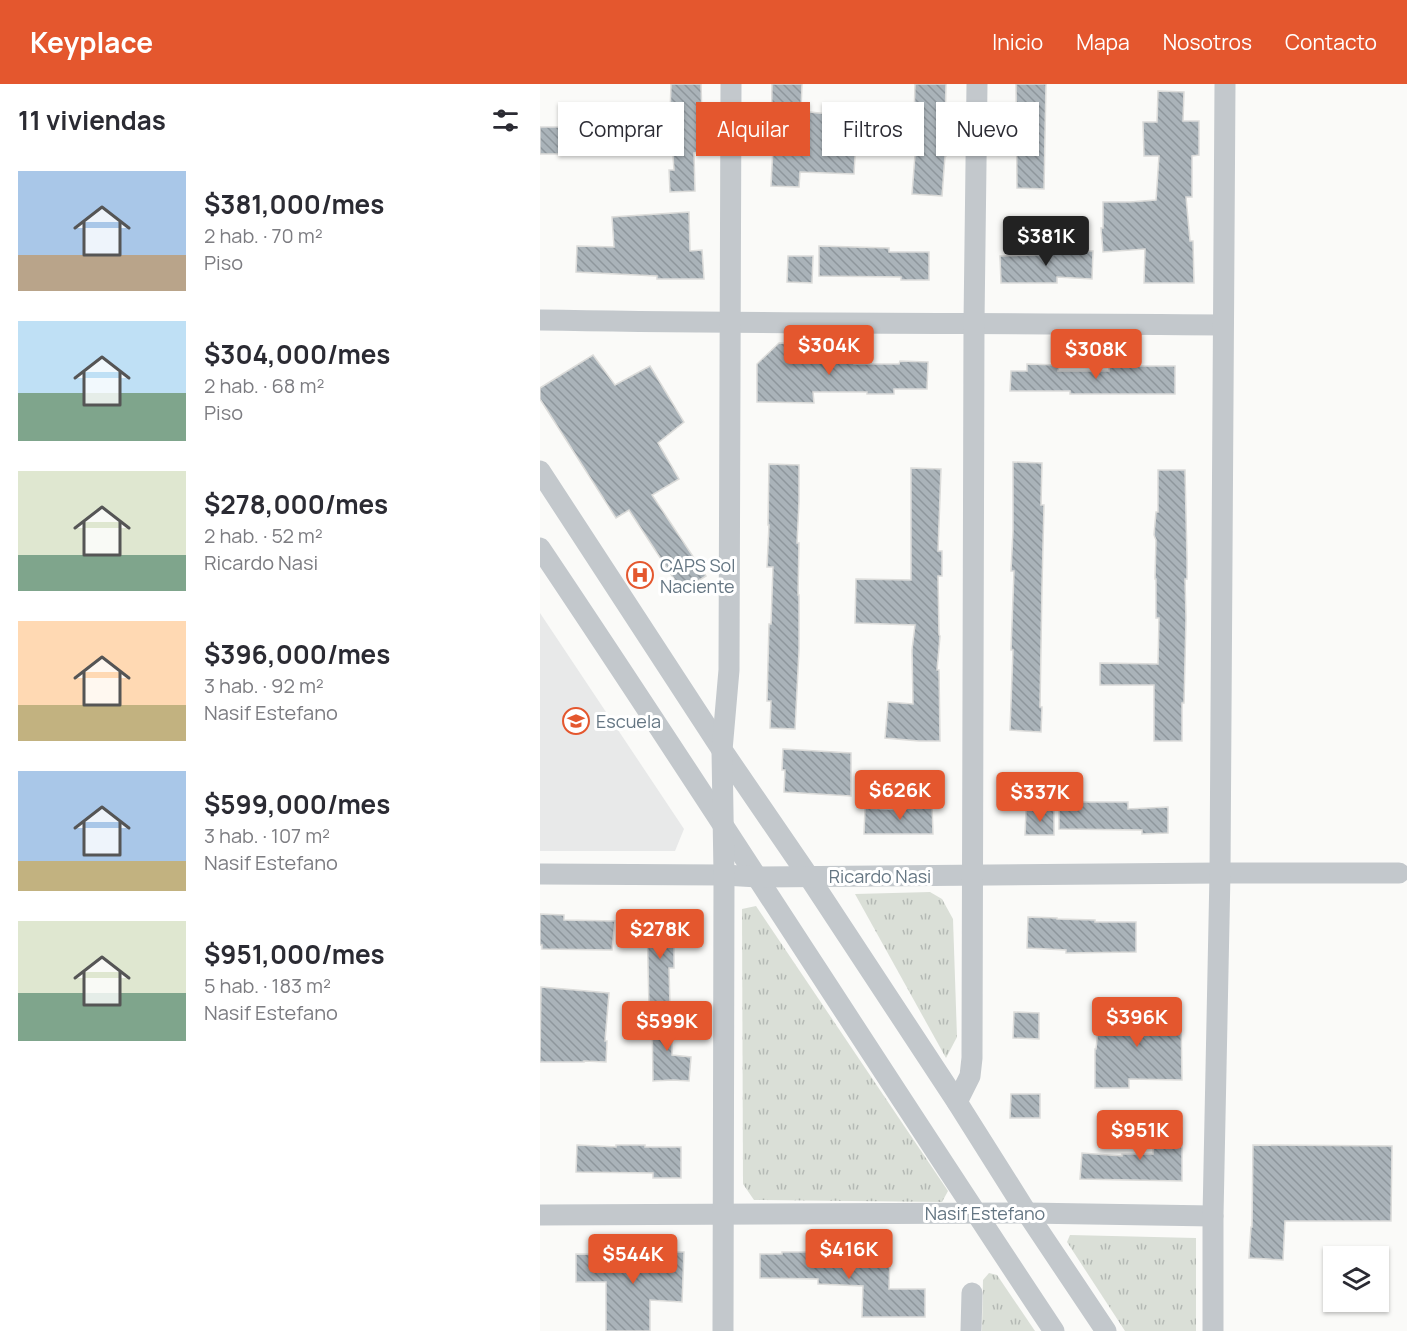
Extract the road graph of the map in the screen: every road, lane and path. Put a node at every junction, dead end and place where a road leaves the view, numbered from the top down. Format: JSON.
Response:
{"nodes":[{"id":1,"x":731,"y":84,"type":"edge"},
{"id":2,"x":977,"y":84,"type":"edge"},
{"id":3,"x":1226,"y":84,"type":"edge"},
{"id":4,"x":540,"y":320,"type":"edge"},
{"id":5,"x":730,"y":323,"type":"junction"},
{"id":6,"x":974,"y":323,"type":"junction"},
{"id":7,"x":1223,"y":324,"type":"junction"},
{"id":8,"x":540,"y":471,"type":"edge"},
{"id":9,"x":540,"y":548,"type":"edge"},
{"id":10,"x":722,"y":750,"type":"junction"},
{"id":11,"x":723,"y":825,"type":"junction"},
{"id":12,"x":1220,"y":873,"type":"junction"},
{"id":13,"x":1399,"y":873,"type":"dead end"},
{"id":14,"x":540,"y":874,"type":"edge"},
{"id":15,"x":724,"y":875,"type":"junction"},
{"id":16,"x":973,"y":876,"type":"junction"},
{"id":17,"x":758,"y":877,"type":"junction"},
{"id":18,"x":809,"y":877,"type":"junction"},
{"id":19,"x":957,"y":1102,"type":"junction"},
{"id":20,"x":976,"y":1213,"type":"junction"},
{"id":21,"x":1027,"y":1213,"type":"junction"},
{"id":22,"x":723,"y":1214,"type":"junction"},
{"id":23,"x":540,"y":1215,"type":"edge"},
{"id":24,"x":1213,"y":1216,"type":"junction"},
{"id":25,"x":972,"y":1293,"type":"dead end"},
{"id":26,"x":723,"y":1331,"type":"edge"},
{"id":27,"x":971,"y":1331,"type":"edge"},
{"id":28,"x":1054,"y":1331,"type":"edge"},
{"id":29,"x":1106,"y":1331,"type":"edge"},
{"id":30,"x":1213,"y":1331,"type":"edge"}],
"edges":[{"from":1,"to":5,"type":"street"},
{"from":2,"to":6,"type":"street"},
{"from":3,"to":7,"type":"street"},
{"from":4,"to":5,"type":"street"},
{"from":5,"to":6,"type":"street"},
{"from":5,"to":10,"type":"street"},
{"from":6,"to":7,"type":"street"},
{"from":6,"to":16,"type":"street"},
{"from":7,"to":12,"type":"street"},
{"from":8,"to":10,"type":"street"},
{"from":9,"to":11,"type":"street"},
{"from":10,"to":11,"type":"street"},
{"from":10,"to":18,"type":"street"},
{"from":11,"to":15,"type":"street"},
{"from":11,"to":17,"type":"street"},
{"from":12,"to":13,"type":"street","name":"Ricardo Nasi"},
{"from":12,"to":16,"type":"street","name":"Ricardo Nasi"},
{"from":12,"to":24,"type":"street"},
{"from":14,"to":15,"type":"street","name":"Ricardo Nasi"},
{"from":15,"to":17,"type":"street","name":"Ricardo Nasi"},
{"from":15,"to":22,"type":"street"},
{"from":16,"to":18,"type":"street","name":"Ricardo Nasi"},
{"from":16,"to":19,"type":"street"},
{"from":17,"to":18,"type":"street","name":"Ricardo Nasi"},
{"from":17,"to":20,"type":"street"},
{"from":18,"to":19,"type":"street"},
{"from":19,"to":21,"type":"street"},
{"from":20,"to":21,"type":"street","name":"Nasif Estefano"},
{"from":20,"to":22,"type":"street","name":"Nasif Estefano"},
{"from":20,"to":28,"type":"street"},
{"from":21,"to":24,"type":"street","name":"Nasif Estefano"},
{"from":21,"to":29,"type":"street"},
{"from":22,"to":23,"type":"street","name":"Nasif Estefano"},
{"from":22,"to":26,"type":"street"},
{"from":24,"to":30,"type":"street"},
{"from":25,"to":27,"type":"street"}]}
